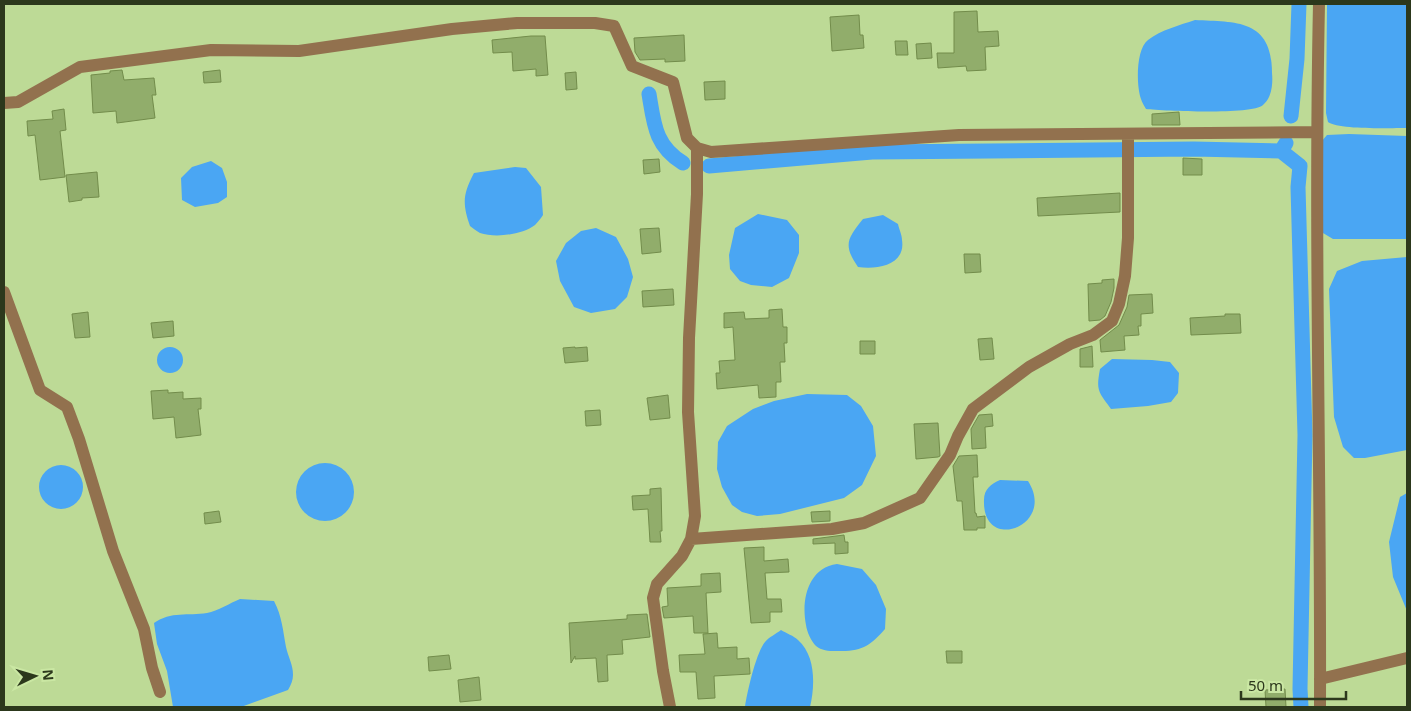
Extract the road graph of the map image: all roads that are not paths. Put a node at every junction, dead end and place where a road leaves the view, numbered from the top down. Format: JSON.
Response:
{"nodes":[{"id":1,"x":1319,"y":4,"type":"edge"},
{"id":2,"x":4,"y":103,"type":"edge"},
{"id":3,"x":1316,"y":132,"type":"junction"},
{"id":4,"x":1128,"y":134,"type":"junction"},
{"id":5,"x":697,"y":148,"type":"junction"},
{"id":6,"x":4,"y":292,"type":"edge"},
{"id":7,"x":690,"y":539,"type":"junction"},
{"id":8,"x":1407,"y":658,"type":"edge"},
{"id":9,"x":1320,"y":679,"type":"junction"},
{"id":10,"x":160,"y":692,"type":"dead end"},
{"id":11,"x":670,"y":707,"type":"edge"},
{"id":12,"x":1320,"y":707,"type":"edge"}],
"edges":[{"from":1,"to":3,"type":"street"},
{"from":2,"to":5,"type":"street"},
{"from":3,"to":4,"type":"street"},
{"from":3,"to":9,"type":"street"},
{"from":4,"to":5,"type":"street"},
{"from":4,"to":7,"type":"street"},
{"from":5,"to":7,"type":"street"},
{"from":6,"to":10,"type":"street"},
{"from":7,"to":11,"type":"street"},
{"from":8,"to":9,"type":"street"},
{"from":9,"to":12,"type":"street"}]}
